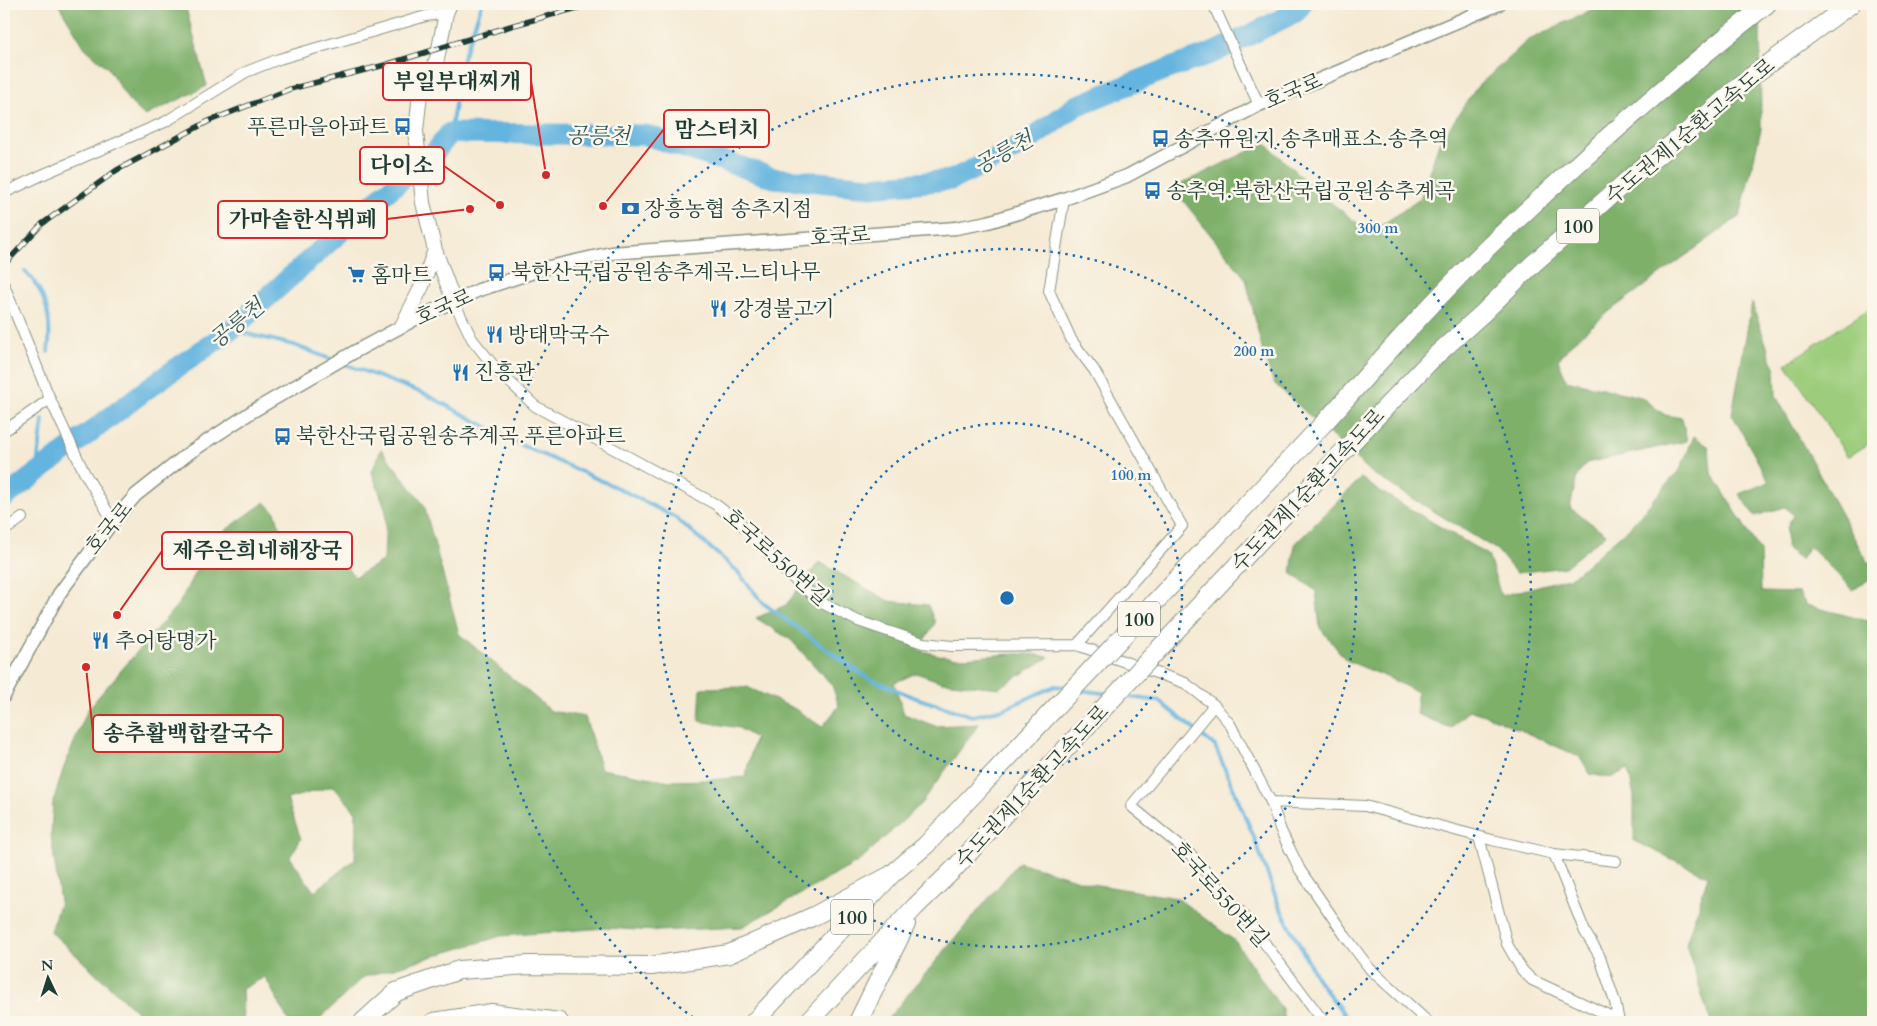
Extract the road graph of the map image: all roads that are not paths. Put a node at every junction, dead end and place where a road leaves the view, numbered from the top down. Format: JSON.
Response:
{"nodes":[{"id":1,"x":1213,"y":4,"type":"edge"},
{"id":2,"x":1499,"y":4,"type":"edge"},
{"id":3,"x":1767,"y":4,"type":"edge"},
{"id":4,"x":1851,"y":4,"type":"edge"},
{"id":5,"x":448,"y":8,"type":"edge"},
{"id":6,"x":1259,"y":106,"type":"junction"},
{"id":7,"x":4,"y":193,"type":"edge"},
{"id":8,"x":1064,"y":199,"type":"junction"},
{"id":9,"x":436,"y":250,"type":"junction"},
{"id":10,"x":4,"y":285,"type":"edge"},
{"id":11,"x":454,"y":302,"type":"junction"},
{"id":12,"x":402,"y":326,"type":"junction"},
{"id":13,"x":50,"y":399,"type":"junction"},
{"id":14,"x":4,"y":431,"type":"edge"},
{"id":15,"x":22,"y":518,"type":"dead end"},
{"id":16,"x":113,"y":521,"type":"junction"},
{"id":17,"x":4,"y":531,"type":"edge"},
{"id":18,"x":1076,"y":645,"type":"junction"},
{"id":19,"x":4,"y":696,"type":"edge"},
{"id":20,"x":1214,"y":706,"type":"junction"},
{"id":21,"x":1271,"y":802,"type":"junction"},
{"id":22,"x":1479,"y":837,"type":"junction"},
{"id":23,"x":1554,"y":854,"type":"junction"},
{"id":24,"x":1616,"y":861,"type":"dead end"},
{"id":25,"x":891,"y":875,"type":"junction"},
{"id":26,"x":915,"y":907,"type":"junction"},
{"id":27,"x":1619,"y":1021,"type":"edge"},
{"id":28,"x":362,"y":1022,"type":"edge"},
{"id":29,"x":434,"y":1022,"type":"edge"},
{"id":30,"x":559,"y":1022,"type":"edge"},
{"id":31,"x":754,"y":1022,"type":"edge"},
{"id":32,"x":808,"y":1022,"type":"edge"},
{"id":33,"x":858,"y":1022,"type":"edge"},
{"id":34,"x":1324,"y":1022,"type":"edge"},
{"id":35,"x":1428,"y":1022,"type":"edge"}],
"edges":[{"from":1,"to":6,"type":"street"},
{"from":2,"to":6,"type":"street","name":"호국로"},
{"from":3,"to":25,"type":"highway","name":"수도권제1순환고속도로","number":"100","bridge":true},
{"from":4,"to":26,"type":"highway","name":"수도권제1순환고속도로","number":"100","bridge":true},
{"from":5,"to":7,"type":"street"},
{"from":5,"to":9,"type":"main road"},
{"from":6,"to":8,"type":"street","name":"호국로"},
{"from":8,"to":11,"type":"street","name":"호국로"},
{"from":8,"to":18,"type":"street"},
{"from":9,"to":11,"type":"main road"},
{"from":9,"to":12,"type":"main road"},
{"from":10,"to":13,"type":"street"},
{"from":11,"to":12,"type":"street","name":"호국로"},
{"from":11,"to":18,"type":"street","name":"호국로550번길"},
{"from":12,"to":16,"type":"street","name":"호국로"},
{"from":13,"to":14,"type":"street"},
{"from":13,"to":16,"type":"street"},
{"from":15,"to":17,"type":"street"},
{"from":16,"to":19,"type":"street","name":"호국로"},
{"from":18,"to":20,"type":"street","name":"호국로550번길"},
{"from":20,"to":21,"type":"street","name":"호국로550번길"},
{"from":20,"to":34,"type":"street","name":"호국로550번길"},
{"from":21,"to":22,"type":"street"},
{"from":21,"to":35,"type":"street","name":"호국로550번길"},
{"from":22,"to":23,"type":"street"},
{"from":22,"to":27,"type":"street"},
{"from":23,"to":24,"type":"street"},
{"from":23,"to":27,"type":"street"},
{"from":25,"to":28,"type":"highway"},
{"from":25,"to":31,"type":"highway","name":"수도권제1순환고속도로","number":"100"},
{"from":26,"to":32,"type":"highway","name":"수도권제1순환고속도로","number":"100"},
{"from":26,"to":33,"type":"highway"},
{"from":29,"to":30,"type":"highway"}]}
